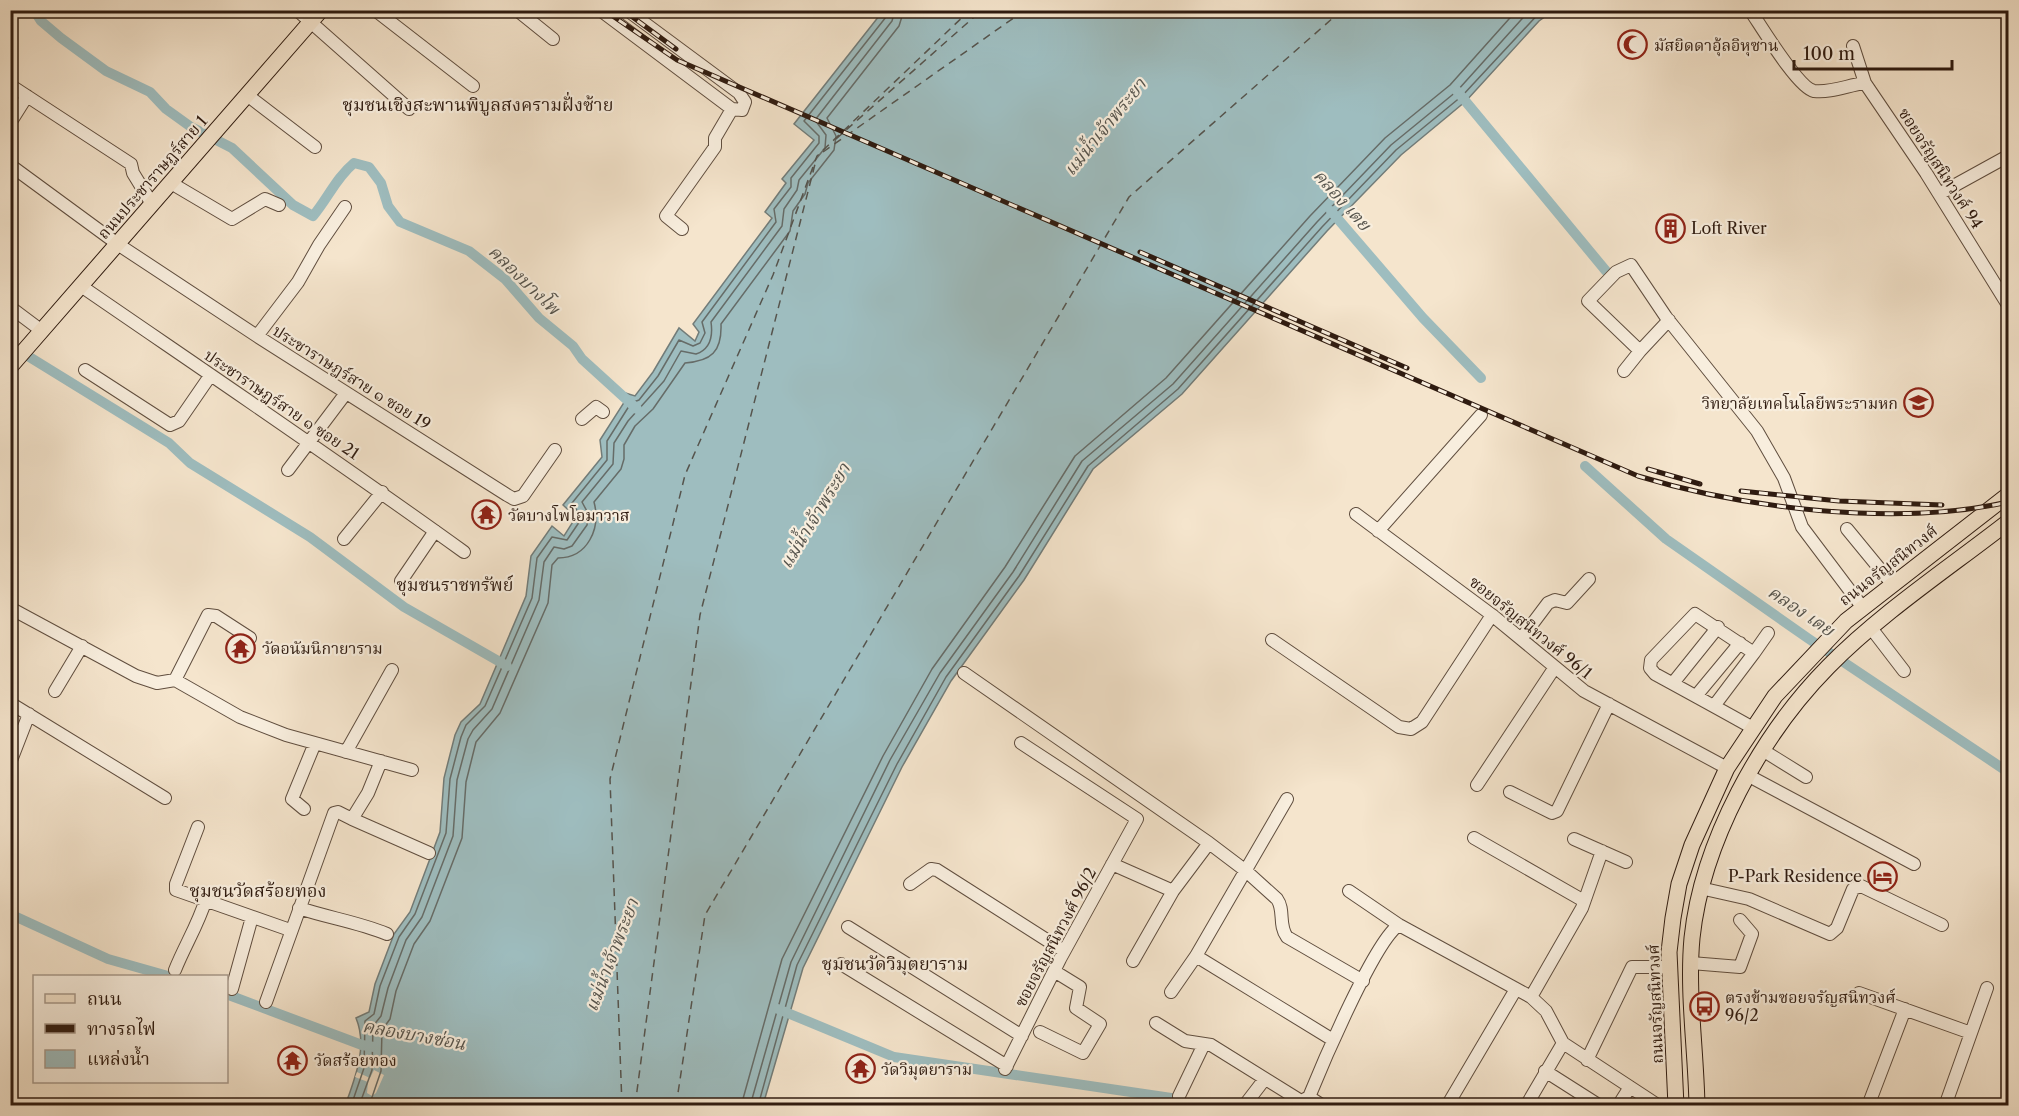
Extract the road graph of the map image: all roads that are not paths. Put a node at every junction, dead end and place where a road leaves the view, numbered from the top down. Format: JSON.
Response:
{"nodes":[{"id":1,"x":297,"y":10,"type":"edge"},
{"id":2,"x":375,"y":10,"type":"edge"},
{"id":3,"x":517,"y":10,"type":"edge"},
{"id":4,"x":600,"y":10,"type":"edge"},
{"id":5,"x":627,"y":10,"type":"edge"},
{"id":6,"x":1750,"y":10,"type":"edge"},
{"id":7,"x":316,"y":16,"type":"edge"},
{"id":8,"x":554,"y":39,"type":"dead end"},
{"id":9,"x":1853,"y":46,"type":"dead end"},
{"id":10,"x":1865,"y":83,"type":"junction"},
{"id":11,"x":10,"y":86,"type":"edge"},
{"id":12,"x":472,"y":86,"type":"dead end"},
{"id":13,"x":247,"y":95,"type":"junction"},
{"id":14,"x":27,"y":96,"type":"junction"},
{"id":15,"x":409,"y":109,"type":"dead end"},
{"id":16,"x":732,"y":109,"type":"junction"},
{"id":17,"x":10,"y":123,"type":"edge"},
{"id":18,"x":315,"y":147,"type":"dead end"},
{"id":19,"x":2008,"y":156,"type":"edge"},
{"id":20,"x":10,"y":165,"type":"edge"},
{"id":21,"x":171,"y":183,"type":"junction"},
{"id":22,"x":1939,"y":194,"type":"junction"},
{"id":23,"x":152,"y":204,"type":"junction"},
{"id":24,"x":279,"y":205,"type":"dead end"},
{"id":25,"x":345,"y":207,"type":"dead end"},
{"id":26,"x":682,"y":229,"type":"dead end"},
{"id":27,"x":119,"y":245,"type":"junction"},
{"id":28,"x":81,"y":286,"type":"junction"},
{"id":29,"x":2008,"y":305,"type":"edge"},
{"id":30,"x":10,"y":307,"type":"edge"},
{"id":31,"x":1669,"y":320,"type":"junction"},
{"id":32,"x":42,"y":331,"type":"junction"},
{"id":33,"x":257,"y":336,"type":"junction"},
{"id":34,"x":1640,"y":351,"type":"junction"},
{"id":35,"x":13,"y":364,"type":"edge"},
{"id":36,"x":85,"y":370,"type":"dead end"},
{"id":37,"x":1624,"y":371,"type":"dead end"},
{"id":38,"x":210,"y":376,"type":"junction"},
{"id":39,"x":346,"y":393,"type":"junction"},
{"id":40,"x":603,"y":412,"type":"dead end"},
{"id":41,"x":1481,"y":415,"type":"dead end"},
{"id":42,"x":582,"y":419,"type":"dead end"},
{"id":43,"x":308,"y":440,"type":"junction"},
{"id":44,"x":555,"y":450,"type":"dead end"},
{"id":45,"x":288,"y":470,"type":"dead end"},
{"id":46,"x":382,"y":492,"type":"junction"},
{"id":47,"x":2008,"y":495,"type":"edge"},
{"id":48,"x":1356,"y":514,"type":"dead end"},
{"id":49,"x":2008,"y":522,"type":"edge"},
{"id":50,"x":1846,"y":529,"type":"dead end"},
{"id":51,"x":435,"y":531,"type":"junction"},
{"id":52,"x":1378,"y":531,"type":"junction"},
{"id":53,"x":344,"y":539,"type":"dead end"},
{"id":54,"x":464,"y":552,"type":"dead end"},
{"id":55,"x":1589,"y":579,"type":"dead end"},
{"id":56,"x":401,"y":580,"type":"dead end"},
{"id":57,"x":1893,"y":585,"type":"junction"},
{"id":58,"x":10,"y":608,"type":"edge"},
{"id":59,"x":1863,"y":608,"type":"junction"},
{"id":60,"x":1492,"y":615,"type":"junction"},
{"id":61,"x":1718,"y":627,"type":"junction"},
{"id":62,"x":1871,"y":628,"type":"junction"},
{"id":63,"x":1768,"y":633,"type":"dead end"},
{"id":64,"x":250,"y":638,"type":"dead end"},
{"id":65,"x":1521,"y":639,"type":"junction"},
{"id":66,"x":1272,"y":640,"type":"dead end"},
{"id":67,"x":1740,"y":643,"type":"junction"},
{"id":68,"x":82,"y":646,"type":"junction"},
{"id":69,"x":1754,"y":653,"type":"junction"},
{"id":70,"x":1555,"y":667,"type":"junction"},
{"id":71,"x":392,"y":670,"type":"dead end"},
{"id":72,"x":1904,"y":671,"type":"dead end"},
{"id":73,"x":964,"y":673,"type":"dead end"},
{"id":74,"x":175,"y":680,"type":"junction"},
{"id":75,"x":1673,"y":683,"type":"junction"},
{"id":76,"x":55,"y":691,"type":"dead end"},
{"id":77,"x":1696,"y":696,"type":"junction"},
{"id":78,"x":10,"y":703,"type":"edge"},
{"id":79,"x":1609,"y":704,"type":"junction"},
{"id":80,"x":1714,"y":706,"type":"junction"},
{"id":81,"x":29,"y":714,"type":"junction"},
{"id":82,"x":1754,"y":728,"type":"junction"},
{"id":83,"x":315,"y":743,"type":"junction"},
{"id":84,"x":1021,"y":743,"type":"dead end"},
{"id":85,"x":1764,"y":751,"type":"junction"},
{"id":86,"x":346,"y":752,"type":"junction"},
{"id":87,"x":381,"y":761,"type":"junction"},
{"id":88,"x":10,"y":763,"type":"edge"},
{"id":89,"x":1727,"y":768,"type":"junction"},
{"id":90,"x":412,"y":770,"type":"dead end"},
{"id":91,"x":1749,"y":776,"type":"junction"},
{"id":92,"x":1806,"y":777,"type":"dead end"},
{"id":93,"x":1477,"y":785,"type":"dead end"},
{"id":94,"x":1510,"y":792,"type":"dead end"},
{"id":95,"x":165,"y":798,"type":"dead end"},
{"id":96,"x":1287,"y":799,"type":"dead end"},
{"id":97,"x":304,"y":808,"type":"dead end"},
{"id":98,"x":351,"y":819,"type":"junction"},
{"id":99,"x":198,"y":827,"type":"dead end"},
{"id":100,"x":1474,"y":838,"type":"dead end"},
{"id":101,"x":1574,"y":839,"type":"dead end"},
{"id":102,"x":1209,"y":843,"type":"junction"},
{"id":103,"x":1602,"y":851,"type":"junction"},
{"id":104,"x":429,"y":853,"type":"dead end"},
{"id":105,"x":1626,"y":862,"type":"dead end"},
{"id":106,"x":1112,"y":864,"type":"junction"},
{"id":107,"x":1914,"y":864,"type":"dead end"},
{"id":108,"x":1246,"y":871,"type":"junction"},
{"id":109,"x":910,"y":884,"type":"dead end"},
{"id":110,"x":1700,"y":888,"type":"junction"},
{"id":111,"x":1173,"y":891,"type":"junction"},
{"id":112,"x":1349,"y":891,"type":"dead end"},
{"id":113,"x":207,"y":899,"type":"junction"},
{"id":114,"x":1584,"y":901,"type":"junction"},
{"id":115,"x":299,"y":908,"type":"junction"},
{"id":116,"x":252,"y":917,"type":"junction"},
{"id":117,"x":1740,"y":920,"type":"dead end"},
{"id":118,"x":1399,"y":925,"type":"junction"},
{"id":119,"x":1942,"y":925,"type":"dead end"},
{"id":120,"x":848,"y":927,"type":"dead end"},
{"id":121,"x":290,"y":930,"type":"junction"},
{"id":122,"x":387,"y":934,"type":"dead end"},
{"id":123,"x":1064,"y":951,"type":"junction"},
{"id":124,"x":1196,"y":956,"type":"junction"},
{"id":125,"x":1133,"y":962,"type":"dead end"},
{"id":126,"x":1691,"y":963,"type":"junction"},
{"id":127,"x":841,"y":964,"type":"dead end"},
{"id":128,"x":1670,"y":968,"type":"junction"},
{"id":129,"x":175,"y":970,"type":"dead end"},
{"id":130,"x":1054,"y":971,"type":"junction"},
{"id":131,"x":1363,"y":981,"type":"junction"},
{"id":132,"x":1987,"y":988,"type":"dead end"},
{"id":133,"x":232,"y":989,"type":"dead end"},
{"id":134,"x":1516,"y":989,"type":"junction"},
{"id":135,"x":1171,"y":992,"type":"dead end"},
{"id":136,"x":1859,"y":993,"type":"dead end"},
{"id":137,"x":1531,"y":997,"type":"junction"},
{"id":138,"x":266,"y":1002,"type":"dead end"},
{"id":139,"x":1905,"y":1009,"type":"junction"},
{"id":140,"x":1156,"y":1023,"type":"dead end"},
{"id":141,"x":1040,"y":1032,"type":"dead end"},
{"id":142,"x":1971,"y":1033,"type":"junction"},
{"id":143,"x":1022,"y":1036,"type":"junction"},
{"id":144,"x":1333,"y":1040,"type":"junction"},
{"id":145,"x":1563,"y":1043,"type":"junction"},
{"id":146,"x":1204,"y":1044,"type":"junction"},
{"id":147,"x":1587,"y":1060,"type":"junction"},
{"id":148,"x":1545,"y":1071,"type":"junction"},
{"id":149,"x":1264,"y":1080,"type":"junction"},
{"id":150,"x":1630,"y":1087,"type":"junction"},
{"id":151,"x":1179,"y":1096,"type":"dead end"},
{"id":152,"x":1309,"y":1097,"type":"junction"},
{"id":153,"x":1244,"y":1106,"type":"edge"},
{"id":154,"x":1323,"y":1106,"type":"edge"},
{"id":155,"x":1447,"y":1106,"type":"edge"},
{"id":156,"x":1527,"y":1106,"type":"edge"},
{"id":157,"x":1600,"y":1106,"type":"edge"},
{"id":158,"x":1617,"y":1106,"type":"edge"},
{"id":159,"x":1659,"y":1106,"type":"edge"},
{"id":160,"x":1676,"y":1106,"type":"edge"},
{"id":161,"x":1697,"y":1106,"type":"edge"},
{"id":162,"x":1868,"y":1106,"type":"edge"},
{"id":163,"x":1945,"y":1106,"type":"edge"}],
"edges":[{"from":1,"to":7,"type":"street"},
{"from":2,"to":12,"type":"street"},
{"from":3,"to":8,"type":"street"},
{"from":4,"to":16,"type":"street"},
{"from":5,"to":16,"type":"street"},
{"from":6,"to":10,"type":"street"},
{"from":7,"to":13,"type":"main road","name":"ถนนประชาราษฎร์สาย 1"},
{"from":7,"to":15,"type":"street"},
{"from":9,"to":10,"type":"street","name":"ซอยจรัญสนิทวงศ์ 94"},
{"from":10,"to":22,"type":"street","name":"ซอยจรัญสนิทวงศ์ 94"},
{"from":11,"to":14,"type":"street"},
{"from":13,"to":18,"type":"street"},
{"from":13,"to":21,"type":"main road","name":"ถนนประชาราษฎร์สาย 1"},
{"from":14,"to":17,"type":"street"},
{"from":14,"to":23,"type":"street"},
{"from":16,"to":26,"type":"street"},
{"from":19,"to":22,"type":"street"},
{"from":20,"to":27,"type":"street","name":"ประชาราษฎร์สาย ๑ ซอย 19"},
{"from":21,"to":23,"type":"main road","name":"ถนนประชาราษฎร์สาย 1"},
{"from":21,"to":24,"type":"street"},
{"from":22,"to":29,"type":"street","name":"ซอยจรัญสนิทวงศ์ 94"},
{"from":23,"to":27,"type":"main road","name":"ถนนประชาราษฎร์สาย 1"},
{"from":25,"to":33,"type":"street"},
{"from":27,"to":28,"type":"main road","name":"ถนนประชาราษฎร์สาย 1"},
{"from":27,"to":33,"type":"street","name":"ประชาราษฎร์สาย ๑ ซอย 19"},
{"from":28,"to":32,"type":"main road","name":"ถนนประชาราษฎร์สาย 1"},
{"from":28,"to":38,"type":"street","name":"ประชาราษฎร์สาย ๑ ซอย 21"},
{"from":30,"to":32,"type":"street"},
{"from":31,"to":34,"type":"street"},
{"from":31,"to":34,"type":"street"},
{"from":31,"to":59,"type":"street"},
{"from":32,"to":35,"type":"main road","name":"ถนนประชาราษฎร์สาย 1"},
{"from":33,"to":39,"type":"street","name":"ประชาราษฎร์สาย ๑ ซอย 19"},
{"from":34,"to":37,"type":"street"},
{"from":36,"to":38,"type":"street"},
{"from":38,"to":43,"type":"street","name":"ประชาราษฎร์สาย ๑ ซอย 21"},
{"from":39,"to":43,"type":"street"},
{"from":39,"to":44,"type":"street","name":"ประชาราษฎร์สาย ๑ ซอย 19"},
{"from":40,"to":42,"type":"street"},
{"from":41,"to":52,"type":"street"},
{"from":43,"to":45,"type":"street"},
{"from":43,"to":46,"type":"street","name":"ประชาราษฎร์สาย ๑ ซอย 21"},
{"from":46,"to":51,"type":"street","name":"ประชาราษฎร์สาย ๑ ซอย 21"},
{"from":46,"to":53,"type":"street"},
{"from":47,"to":57,"type":"main road","name":"ถนนจรัญสนิทวงศ์"},
{"from":48,"to":52,"type":"street","name":"ซอยจรัญสนิทวงศ์ 96/1"},
{"from":49,"to":62,"type":"main road"},
{"from":50,"to":57,"type":"street"},
{"from":51,"to":54,"type":"street","name":"ประชาราษฎร์สาย ๑ ซอย 21"},
{"from":51,"to":56,"type":"street"},
{"from":52,"to":60,"type":"street","name":"ซอยจรัญสนิทวงศ์ 96/1"},
{"from":55,"to":65,"type":"street"},
{"from":57,"to":59,"type":"main road","name":"ถนนจรัญสนิทวงศ์"},
{"from":58,"to":68,"type":"street"},
{"from":59,"to":82,"type":"main road","name":"ถนนจรัญสนิทวงศ์"},
{"from":60,"to":65,"type":"street","name":"ซอยจรัญสนิทวงศ์ 96/1"},
{"from":60,"to":66,"type":"street"},
{"from":61,"to":67,"type":"street"},
{"from":61,"to":75,"type":"street"},
{"from":61,"to":75,"type":"street"},
{"from":62,"to":72,"type":"street"},
{"from":62,"to":85,"type":"main road"},
{"from":63,"to":69,"type":"street"},
{"from":64,"to":74,"type":"street"},
{"from":65,"to":70,"type":"street","name":"ซอยจรัญสนิทวงศ์ 96/1"},
{"from":67,"to":69,"type":"street"},
{"from":67,"to":77,"type":"street"},
{"from":68,"to":74,"type":"street"},
{"from":68,"to":76,"type":"street"},
{"from":69,"to":80,"type":"street"},
{"from":70,"to":79,"type":"street","name":"ซอยจรัญสนิทวงศ์ 96/1"},
{"from":70,"to":93,"type":"street"},
{"from":71,"to":86,"type":"street"},
{"from":73,"to":102,"type":"street"},
{"from":74,"to":83,"type":"street"},
{"from":75,"to":77,"type":"street"},
{"from":77,"to":80,"type":"street"},
{"from":78,"to":81,"type":"street"},
{"from":79,"to":89,"type":"street","name":"ซอยจรัญสนิทวงศ์ 96/1"},
{"from":79,"to":94,"type":"street"},
{"from":80,"to":82,"type":"street"},
{"from":81,"to":88,"type":"street"},
{"from":81,"to":95,"type":"street"},
{"from":82,"to":89,"type":"main road","name":"ถนนจรัญสนิทวงศ์"},
{"from":83,"to":86,"type":"street"},
{"from":83,"to":97,"type":"street"},
{"from":84,"to":106,"type":"street"},
{"from":85,"to":91,"type":"main road"},
{"from":85,"to":92,"type":"street"},
{"from":86,"to":87,"type":"street"},
{"from":87,"to":90,"type":"street"},
{"from":87,"to":98,"type":"street"},
{"from":89,"to":128,"type":"main road","name":"ถนนจรัญสนิทวงศ์"},
{"from":91,"to":107,"type":"street"},
{"from":91,"to":110,"type":"main road"},
{"from":96,"to":108,"type":"street"},
{"from":98,"to":104,"type":"street"},
{"from":98,"to":115,"type":"street"},
{"from":99,"to":113,"type":"street"},
{"from":100,"to":114,"type":"street"},
{"from":101,"to":103,"type":"street"},
{"from":102,"to":108,"type":"street"},
{"from":102,"to":111,"type":"street"},
{"from":103,"to":105,"type":"street"},
{"from":103,"to":114,"type":"street"},
{"from":106,"to":111,"type":"street","name":"ซอยจรัญสนิทวงศ์ 96/2"},
{"from":106,"to":123,"type":"street","name":"ซอยจรัญสนิทวงศ์ 96/2"},
{"from":108,"to":124,"type":"street"},
{"from":108,"to":131,"type":"street"},
{"from":109,"to":123,"type":"street"},
{"from":110,"to":119,"type":"street"},
{"from":110,"to":126,"type":"main road"},
{"from":111,"to":125,"type":"street"},
{"from":112,"to":118,"type":"street"},
{"from":113,"to":116,"type":"street"},
{"from":113,"to":129,"type":"street"},
{"from":114,"to":137,"type":"street"},
{"from":115,"to":121,"type":"street"},
{"from":115,"to":122,"type":"street"},
{"from":116,"to":121,"type":"street"},
{"from":116,"to":133,"type":"street"},
{"from":117,"to":126,"type":"street"},
{"from":118,"to":131,"type":"street"},
{"from":118,"to":134,"type":"street"},
{"from":120,"to":143,"type":"street"},
{"from":121,"to":138,"type":"street"},
{"from":123,"to":130,"type":"street","name":"ซอยจรัญสนิทวงศ์ 96/2"},
{"from":124,"to":135,"type":"street"},
{"from":124,"to":144,"type":"street"},
{"from":126,"to":161,"type":"main road"},
{"from":127,"to":143,"type":"street","name":"ซอยจรัญสนิทวงศ์ 96/2"},
{"from":128,"to":147,"type":"street"},
{"from":128,"to":160,"type":"main road","name":"ถนนจรัญสนิทวงศ์"},
{"from":130,"to":141,"type":"street"},
{"from":130,"to":143,"type":"street","name":"ซอยจรัญสนิทวงศ์ 96/2"},
{"from":131,"to":144,"type":"street"},
{"from":132,"to":142,"type":"street"},
{"from":134,"to":137,"type":"street"},
{"from":134,"to":155,"type":"street"},
{"from":136,"to":139,"type":"street"},
{"from":137,"to":145,"type":"street"},
{"from":139,"to":142,"type":"street"},
{"from":139,"to":162,"type":"street"},
{"from":140,"to":146,"type":"street"},
{"from":142,"to":163,"type":"street"},
{"from":144,"to":152,"type":"street"},
{"from":145,"to":147,"type":"street"},
{"from":145,"to":148,"type":"street"},
{"from":146,"to":149,"type":"street"},
{"from":146,"to":151,"type":"street"},
{"from":147,"to":150,"type":"street"},
{"from":148,"to":156,"type":"street"},
{"from":148,"to":157,"type":"street"},
{"from":149,"to":152,"type":"street"},
{"from":149,"to":153,"type":"street"},
{"from":150,"to":158,"type":"street"},
{"from":150,"to":159,"type":"street"},
{"from":152,"to":154,"type":"street"}]}
